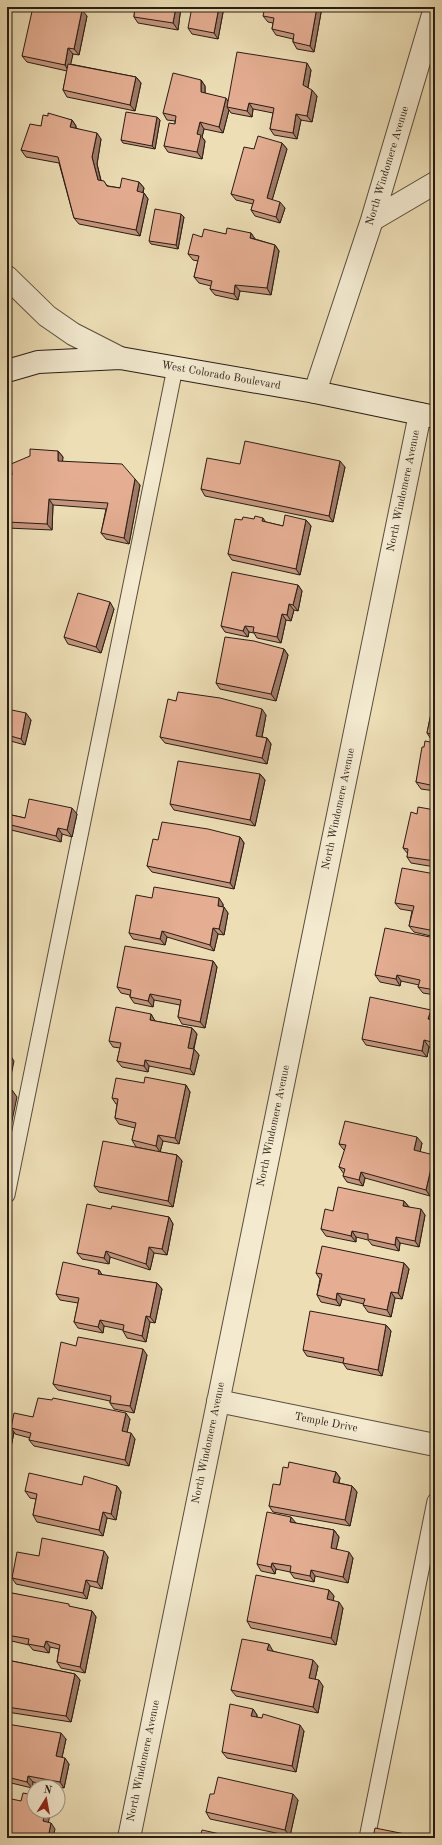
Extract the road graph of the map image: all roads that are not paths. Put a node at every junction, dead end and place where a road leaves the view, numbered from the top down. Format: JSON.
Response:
{"nodes":[{"id":1,"x":435,"y":8,"type":"edge"},
{"id":2,"x":435,"y":183,"type":"edge"},
{"id":3,"x":372,"y":220,"type":"junction"},
{"id":4,"x":7,"y":277,"type":"edge"},
{"id":5,"x":120,"y":358,"type":"junction"},
{"id":6,"x":175,"y":368,"type":"junction"},
{"id":7,"x":7,"y":371,"type":"edge"},
{"id":8,"x":315,"y":392,"type":"junction"},
{"id":9,"x":427,"y":415,"type":"edge"},
{"id":10,"x":7,"y":1195,"type":"edge"},
{"id":11,"x":218,"y":1401,"type":"junction"},
{"id":12,"x":435,"y":1445,"type":"edge"},
{"id":13,"x":435,"y":1501,"type":"edge"},
{"id":14,"x":128,"y":1838,"type":"edge"},
{"id":15,"x":367,"y":1838,"type":"edge"}],
"edges":[{"from":1,"to":3,"type":"street","name":"North Windomere Avenue"},
{"from":2,"to":3,"type":"street"},
{"from":3,"to":8,"type":"street","name":"North Windomere Avenue"},
{"from":4,"to":5,"type":"street"},
{"from":5,"to":6,"type":"street","name":"West Colorado Boulevard"},
{"from":5,"to":7,"type":"street","name":"West Colorado Boulevard"},
{"from":6,"to":8,"type":"street","name":"West Colorado Boulevard"},
{"from":6,"to":10,"type":"lane"},
{"from":8,"to":9,"type":"street","name":"West Colorado Boulevard"},
{"from":9,"to":11,"type":"street","name":"North Windomere Avenue"},
{"from":11,"to":12,"type":"street","name":"Temple Drive"},
{"from":11,"to":14,"type":"street","name":"North Windomere Avenue"},
{"from":13,"to":15,"type":"lane"}]}
